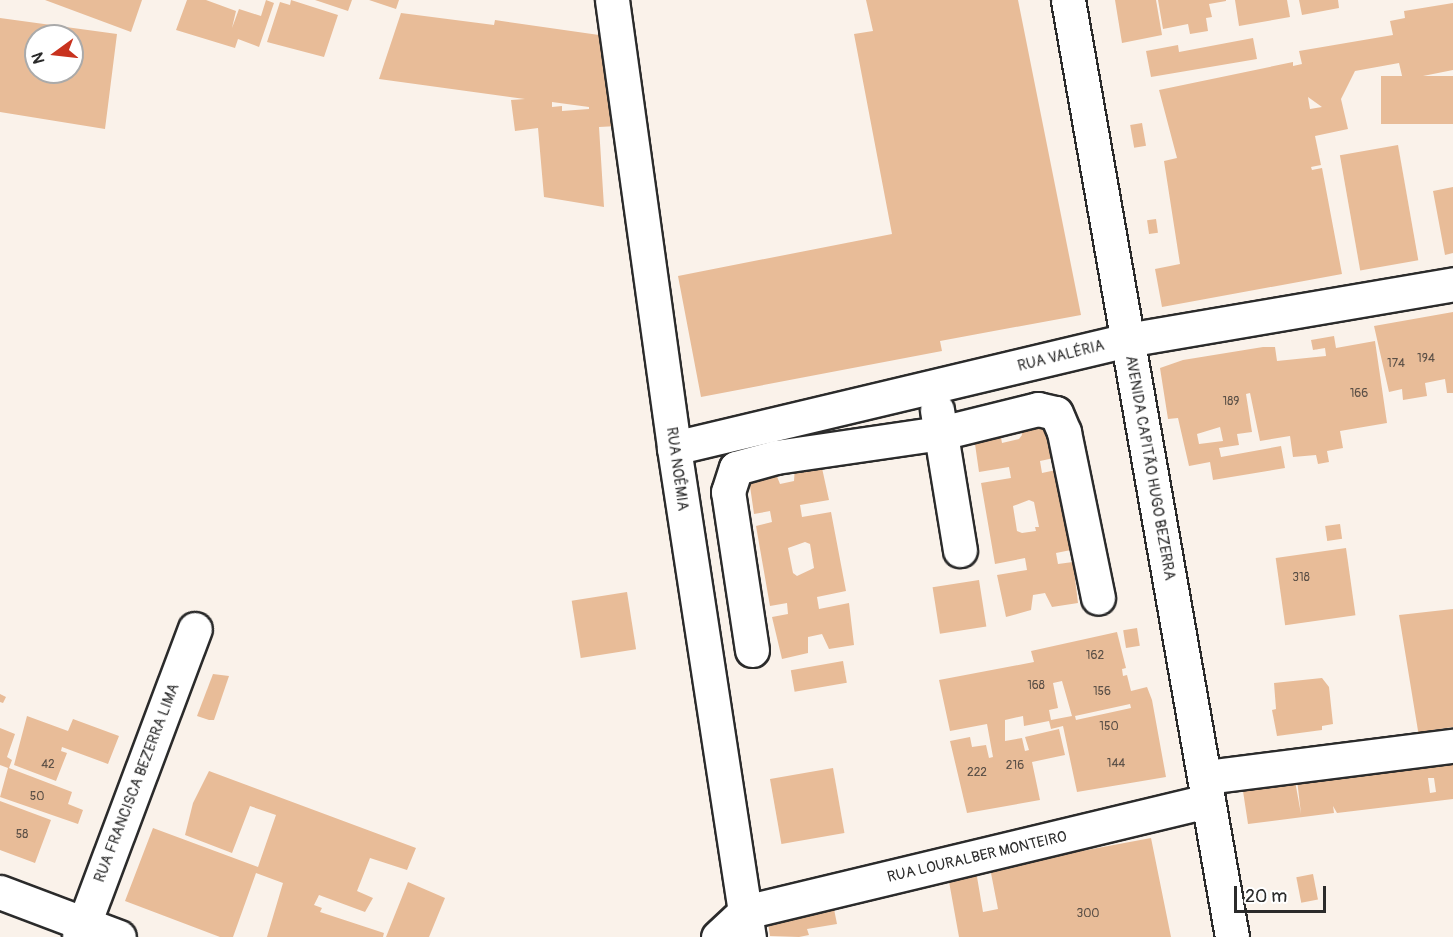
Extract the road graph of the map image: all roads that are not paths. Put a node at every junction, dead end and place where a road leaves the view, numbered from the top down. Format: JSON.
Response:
{"nodes":[{"id":1,"x":612,"y":0,"type":"edge"},
{"id":2,"x":1068,"y":0,"type":"edge"},
{"id":3,"x":1453,"y":284,"type":"edge"},
{"id":4,"x":1127,"y":340,"type":"junction"},
{"id":5,"x":932,"y":388,"type":"junction"},
{"id":6,"x":941,"y":432,"type":"junction"},
{"id":7,"x":674,"y":448,"type":"junction"},
{"id":8,"x":960,"y":550,"type":"dead end"},
{"id":9,"x":1098,"y":597,"type":"dead end"},
{"id":10,"x":195,"y":629,"type":"dead end"},
{"id":11,"x":752,"y":650,"type":"dead end"},
{"id":12,"x":1453,"y":746,"type":"edge"},
{"id":13,"x":1207,"y":789,"type":"junction"},
{"id":14,"x":0,"y":892,"type":"edge"},
{"id":15,"x":747,"y":925,"type":"edge"},
{"id":16,"x":81,"y":930,"type":"edge"},
{"id":17,"x":119,"y":937,"type":"edge"},
{"id":18,"x":718,"y":937,"type":"edge"},
{"id":19,"x":1232,"y":937,"type":"edge"}],
"edges":[{"from":1,"to":7,"type":"street","name":"RUA NOÊMIA"},
{"from":2,"to":4,"type":"street","name":"AVENIDA CAPITÃO HUGO BEZERRA"},
{"from":3,"to":4,"type":"street","name":"RUA VALÉRIA"},
{"from":4,"to":5,"type":"street","name":"RUA VALÉRIA"},
{"from":4,"to":13,"type":"street","name":"AVENIDA CAPITÃO HUGO BEZERRA"},
{"from":5,"to":6,"type":"street"},
{"from":5,"to":7,"type":"street","name":"RUA VALÉRIA"},
{"from":6,"to":8,"type":"street"},
{"from":6,"to":9,"type":"street"},
{"from":6,"to":11,"type":"street"},
{"from":7,"to":15,"type":"street","name":"RUA NOÊMIA"},
{"from":10,"to":16,"type":"street","name":"RUA FRANCISCA BEZERRA LIMA"},
{"from":12,"to":13,"type":"street","name":"RUA LOURALBER MONTEIRO"},
{"from":13,"to":15,"type":"street","name":"RUA LOURALBER MONTEIRO"},
{"from":13,"to":19,"type":"street","name":"AVENIDA CAPITÃO HUGO BEZERRA"},
{"from":14,"to":16,"type":"street"},
{"from":15,"to":18,"type":"street"},
{"from":16,"to":17,"type":"street"}]}
